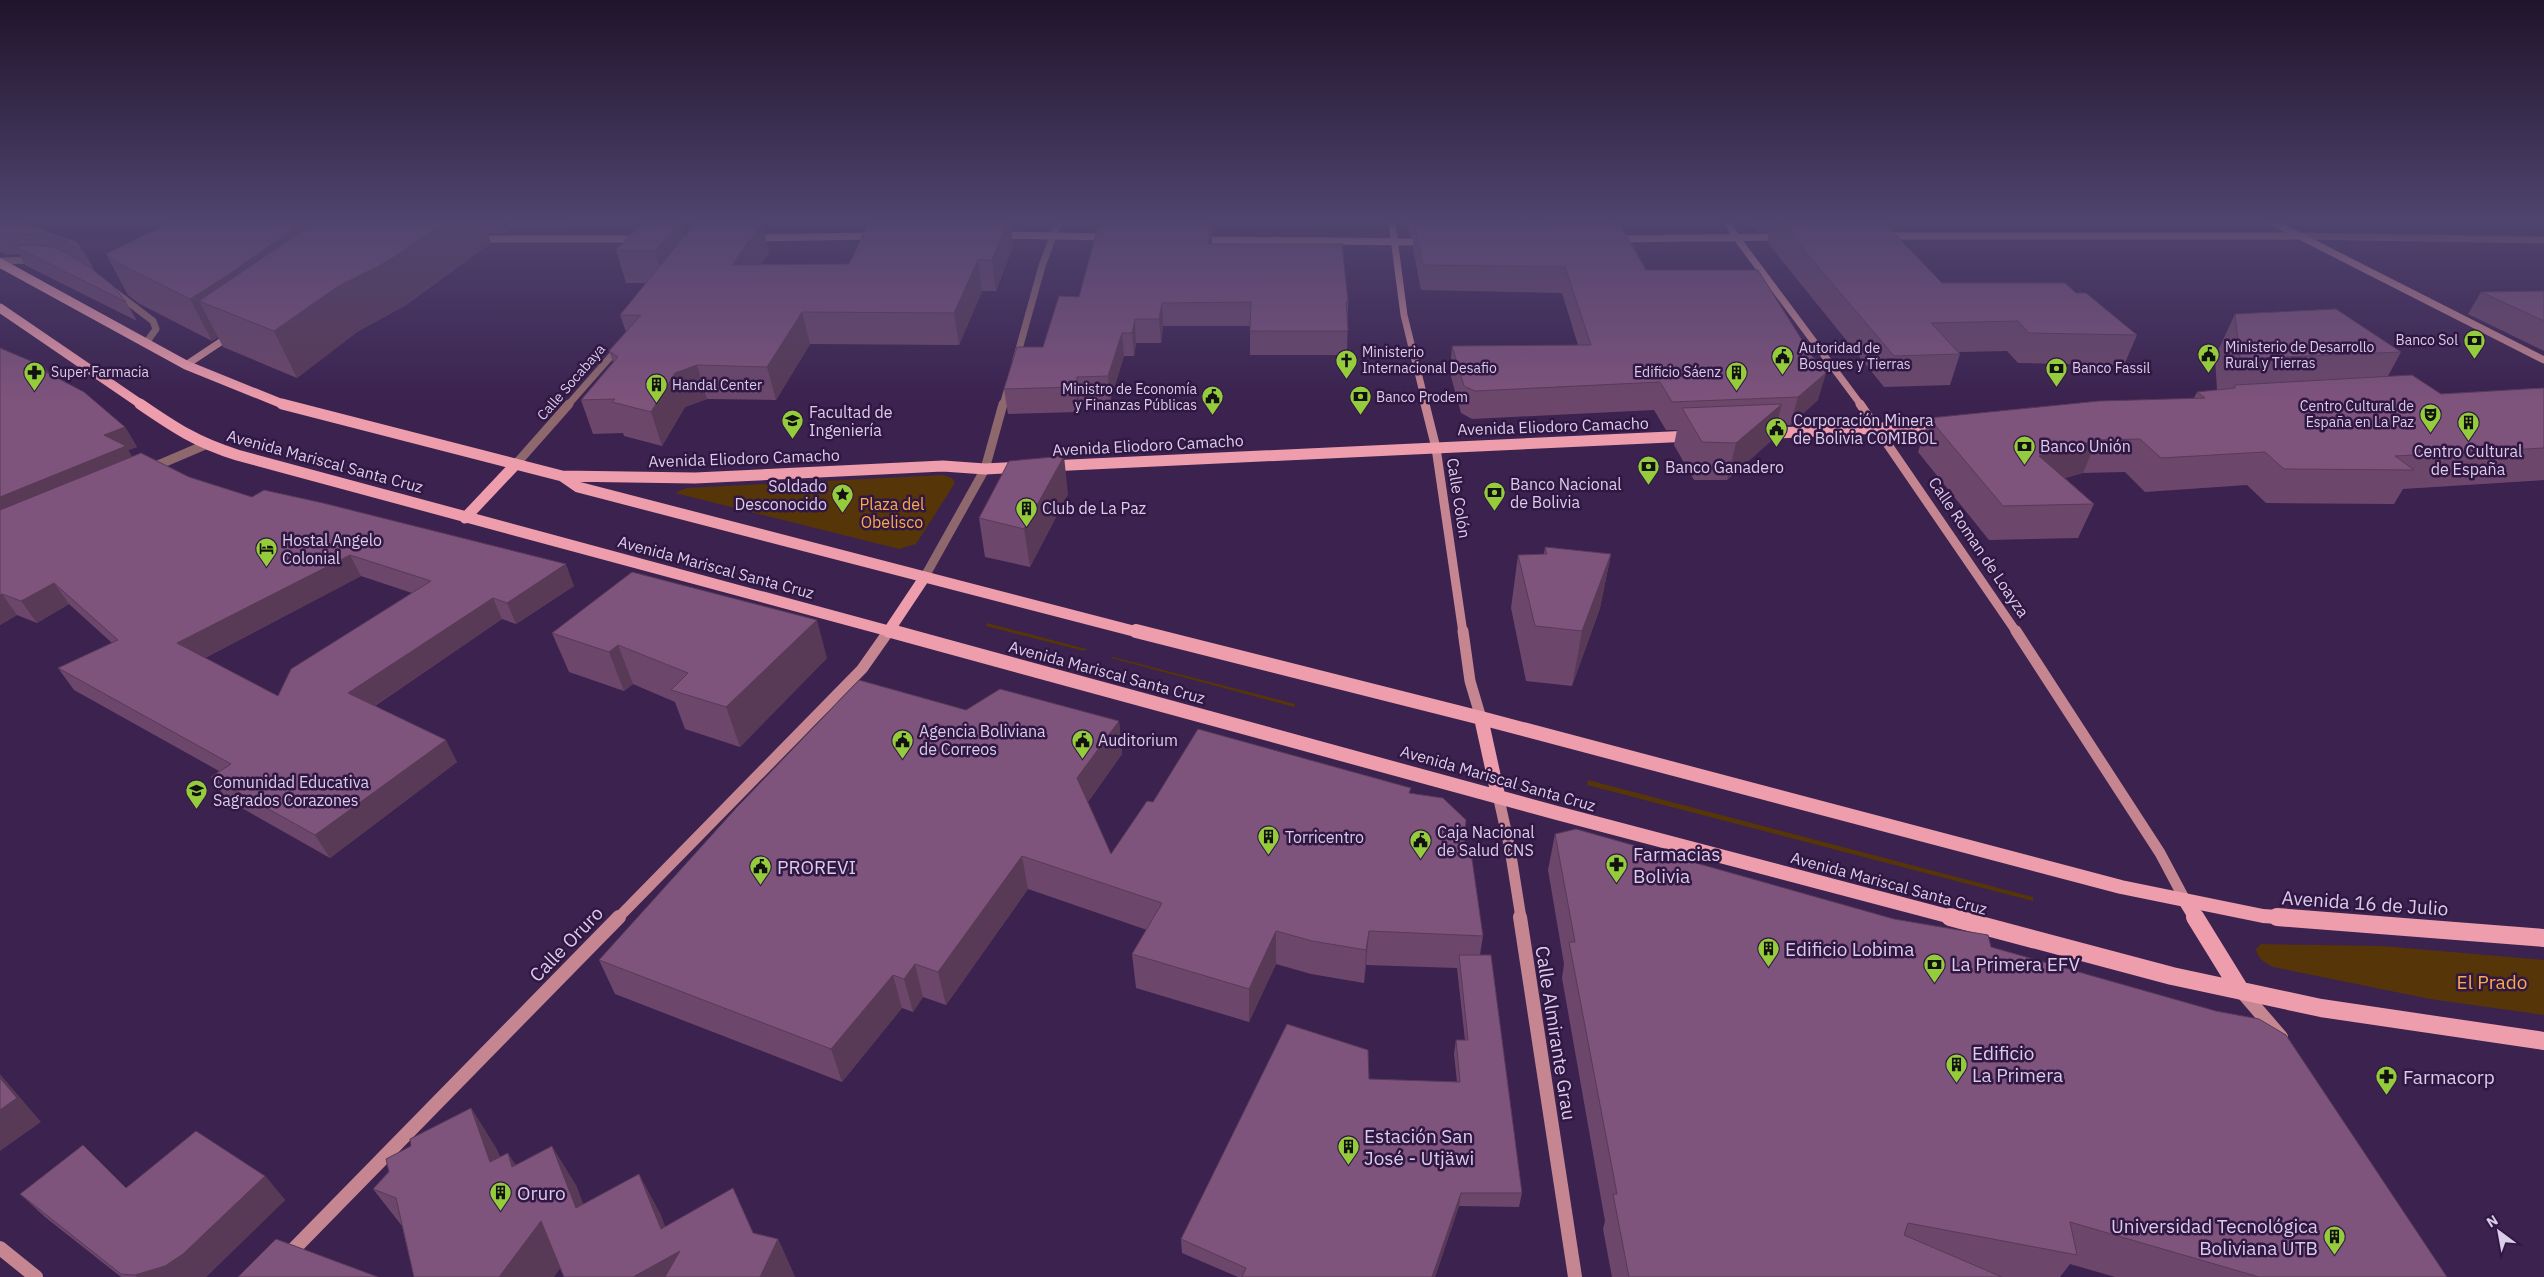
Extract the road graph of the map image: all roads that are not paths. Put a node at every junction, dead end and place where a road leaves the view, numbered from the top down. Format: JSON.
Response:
{"nodes":[{"id":1,"x":37,"y":283,"type":"edge"},
{"id":2,"x":1037,"y":283,"type":"edge"},
{"id":3,"x":1399,"y":283,"type":"edge"},
{"id":4,"x":1770,"y":283,"type":"edge"},
{"id":5,"x":2389,"y":283,"type":"edge"},
{"id":6,"x":105,"y":284,"type":"edge"},
{"id":7,"x":0,"y":308,"type":"edge"},
{"id":8,"x":235,"y":332,"type":"edge"},
{"id":9,"x":626,"y":338,"type":"edge"},
{"id":10,"x":146,"y":343,"type":"junction"},
{"id":11,"x":2544,"y":360,"type":"edge"},
{"id":12,"x":186,"y":365,"type":"junction"},
{"id":13,"x":1014,"y":368,"type":"edge"},
{"id":14,"x":1011,"y":377,"type":"edge"},
{"id":15,"x":1958,"y":424,"type":"edge"},
{"id":16,"x":1878,"y":428,"type":"junction"},
{"id":17,"x":1746,"y":434,"type":"edge"},
{"id":18,"x":1698,"y":436,"type":"edge"},
{"id":19,"x":205,"y":445,"type":"junction"},
{"id":20,"x":1436,"y":448,"type":"junction"},
{"id":21,"x":516,"y":464,"type":"junction"},
{"id":22,"x":985,"y":469,"type":"junction"},
{"id":23,"x":143,"y":471,"type":"edge"},
{"id":24,"x":562,"y":476,"type":"junction"},
{"id":25,"x":465,"y":518,"type":"junction"},
{"id":26,"x":924,"y":578,"type":"junction"},
{"id":27,"x":888,"y":632,"type":"junction"},
{"id":28,"x":1481,"y":718,"type":"junction"},
{"id":29,"x":1498,"y":796,"type":"junction"},
{"id":30,"x":2185,"y":900,"type":"junction"},
{"id":31,"x":2544,"y":938,"type":"edge"},
{"id":32,"x":2240,"y":990,"type":"junction"},
{"id":33,"x":2544,"y":1040,"type":"edge"},
{"id":34,"x":2292,"y":1050,"type":"edge"},
{"id":35,"x":0,"y":1248,"type":"edge"},
{"id":36,"x":280,"y":1263,"type":"edge"},
{"id":37,"x":36,"y":1277,"type":"edge"},
{"id":38,"x":1575,"y":1277,"type":"edge"}],
"edges":[{"from":1,"to":10,"type":"main road"},
{"from":2,"to":13,"type":"street"},
{"from":3,"to":20,"type":"main road","name":"Calle Colón"},
{"from":4,"to":16,"type":"main road","name":"Calle Roman de Loayza"},
{"from":5,"to":11,"type":"main road"},
{"from":6,"to":10,"type":"street"},
{"from":7,"to":19,"type":"main road","name":"Avenida Mariscal Santa Cruz"},
{"from":8,"to":12,"type":"main road"},
{"from":9,"to":21,"type":"street","name":"Calle Socabaya"},
{"from":10,"to":12,"type":"main road"},
{"from":12,"to":21,"type":"main road"},
{"from":14,"to":22,"type":"street"},
{"from":15,"to":16,"type":"main road"},
{"from":16,"to":17,"type":"main road"},
{"from":16,"to":30,"type":"main road","name":"Calle Roman de Loayza"},
{"from":18,"to":20,"type":"main road","name":"Avenida Eliodoro Camacho"},
{"from":19,"to":23,"type":"street"},
{"from":19,"to":25,"type":"main road","name":"Avenida Mariscal Santa Cruz"},
{"from":20,"to":22,"type":"main road","name":"Avenida Eliodoro Camacho"},
{"from":20,"to":28,"type":"main road","name":"Calle Colón"},
{"from":21,"to":24,"type":"main road"},
{"from":21,"to":25,"type":"main road"},
{"from":22,"to":24,"type":"main road","name":"Avenida Eliodoro Camacho"},
{"from":22,"to":26,"type":"street"},
{"from":24,"to":26,"type":"main road"},
{"from":25,"to":27,"type":"main road","name":"Avenida Mariscal Santa Cruz"},
{"from":26,"to":27,"type":"main road"},
{"from":26,"to":28,"type":"main road"},
{"from":27,"to":29,"type":"main road","name":"Avenida Mariscal Santa Cruz"},
{"from":27,"to":36,"type":"main road","name":"Calle Oruro"},
{"from":28,"to":29,"type":"main road"},
{"from":28,"to":30,"type":"main road"},
{"from":29,"to":32,"type":"main road","name":"Avenida Mariscal Santa Cruz"},
{"from":29,"to":38,"type":"main road","name":"Calle Almirante Grau"},
{"from":30,"to":31,"type":"main road","name":"Avenida 16 de Julio"},
{"from":30,"to":32,"type":"main road"},
{"from":32,"to":33,"type":"main road"},
{"from":32,"to":34,"type":"main road"},
{"from":35,"to":37,"type":"main road"}]}
